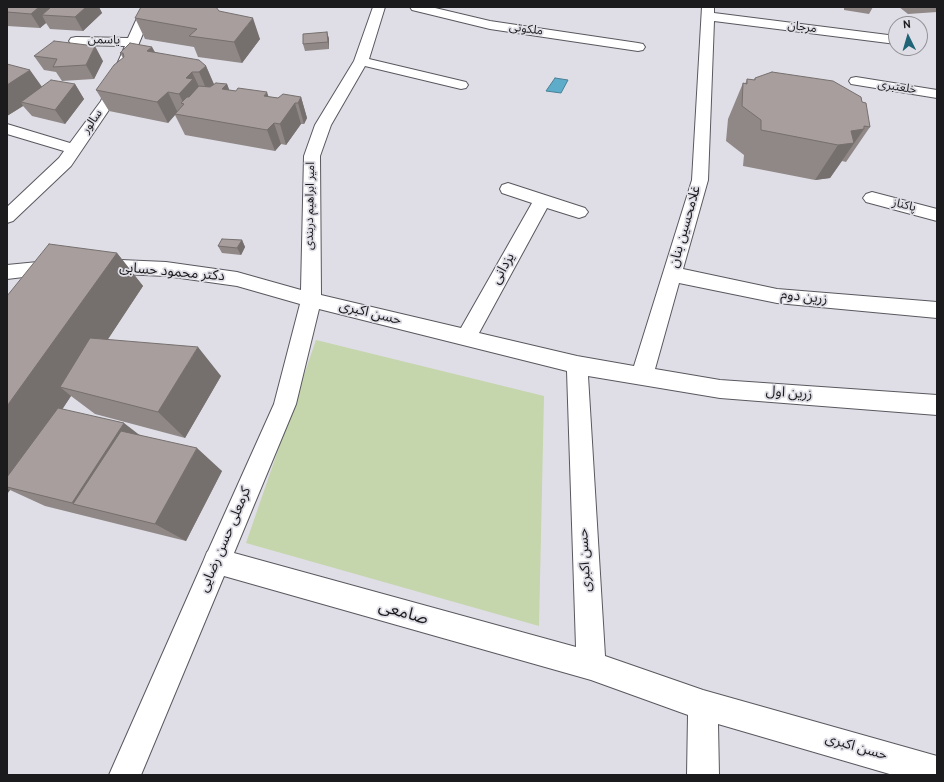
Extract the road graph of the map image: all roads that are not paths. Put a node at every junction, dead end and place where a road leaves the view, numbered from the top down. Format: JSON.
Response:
{"nodes":[{"id":1,"x":148,"y":7,"type":"edge"},
{"id":2,"x":379,"y":7,"type":"edge"},
{"id":3,"x":416,"y":7,"type":"edge"},
{"id":4,"x":708,"y":12,"type":"edge"},
{"id":5,"x":888,"y":39,"type":"edge"},
{"id":6,"x":76,"y":40,"type":"dead end"},
{"id":7,"x":132,"y":42,"type":"junction"},
{"id":8,"x":638,"y":47,"type":"dead end"},
{"id":9,"x":361,"y":61,"type":"junction"},
{"id":10,"x":856,"y":81,"type":"dead end"},
{"id":11,"x":461,"y":85,"type":"dead end"},
{"id":12,"x":937,"y":94,"type":"edge"},
{"id":13,"x":7,"y":129,"type":"edge"},
{"id":14,"x":74,"y":149,"type":"junction"},
{"id":15,"x":508,"y":189,"type":"dead end"},
{"id":16,"x":872,"y":198,"type":"dead end"},
{"id":17,"x":542,"y":201,"type":"junction"},
{"id":18,"x":579,"y":212,"type":"dead end"},
{"id":19,"x":937,"y":215,"type":"edge"},
{"id":20,"x":7,"y":217,"type":"edge"},
{"id":21,"x":7,"y":272,"type":"edge"},
{"id":22,"x":672,"y":274,"type":"junction"},
{"id":23,"x":311,"y":300,"type":"junction"},
{"id":24,"x":937,"y":310,"type":"edge"},
{"id":25,"x":466,"y":338,"type":"junction"},
{"id":26,"x":576,"y":365,"type":"junction"},
{"id":27,"x":642,"y":376,"type":"junction"},
{"id":28,"x":937,"y":405,"type":"edge"},
{"id":29,"x":216,"y":561,"type":"junction"},
{"id":30,"x":591,"y":666,"type":"junction"},
{"id":31,"x":703,"y":705,"type":"junction"},
{"id":32,"x":937,"y":772,"type":"edge"},
{"id":33,"x":125,"y":775,"type":"edge"},
{"id":34,"x":703,"y":775,"type":"edge"}],
"edges":[{"from":1,"to":7,"type":"street","name":"سالور"},
{"from":2,"to":9,"type":"street","name":"امیر ابراهیم دربندی"},
{"from":3,"to":8,"type":"street","name":"ملکوتی"},
{"from":4,"to":5,"type":"street","name":"مرجان"},
{"from":4,"to":22,"type":"street","name":"غلامحسین بنان"},
{"from":6,"to":7,"type":"street","name":"یاسمن"},
{"from":7,"to":14,"type":"street","name":"سالور"},
{"from":9,"to":11,"type":"street"},
{"from":9,"to":23,"type":"street","name":"امیر ابراهیم دربندی"},
{"from":10,"to":12,"type":"street","name":"خلعتبری"},
{"from":13,"to":14,"type":"street"},
{"from":14,"to":20,"type":"street","name":"سالور"},
{"from":15,"to":17,"type":"street"},
{"from":16,"to":19,"type":"street","name":"پاکناز"},
{"from":17,"to":18,"type":"street"},
{"from":17,"to":25,"type":"street","name":"یزدانی"},
{"from":21,"to":23,"type":"street","name":"دکتر محمود حسابی"},
{"from":22,"to":24,"type":"street","name":"زرین دوم"},
{"from":22,"to":27,"type":"street","name":"غلامحسین بنان"},
{"from":23,"to":25,"type":"street","name":"حسن اکبری"},
{"from":23,"to":29,"type":"street","name":"کرمعلی حسن رضایی"},
{"from":25,"to":26,"type":"street","name":"حسن اکبری"},
{"from":26,"to":27,"type":"street"},
{"from":26,"to":30,"type":"street","name":"حسن اکبری"},
{"from":27,"to":28,"type":"street","name":"زرین اول"},
{"from":29,"to":30,"type":"street","name":"صامعی"},
{"from":29,"to":33,"type":"street","name":"کرمعلی حسن رضایی"},
{"from":30,"to":31,"type":"street","name":"حسن اکبری"},
{"from":31,"to":32,"type":"street","name":"حسن اکبری"},
{"from":31,"to":34,"type":"street"}]}
